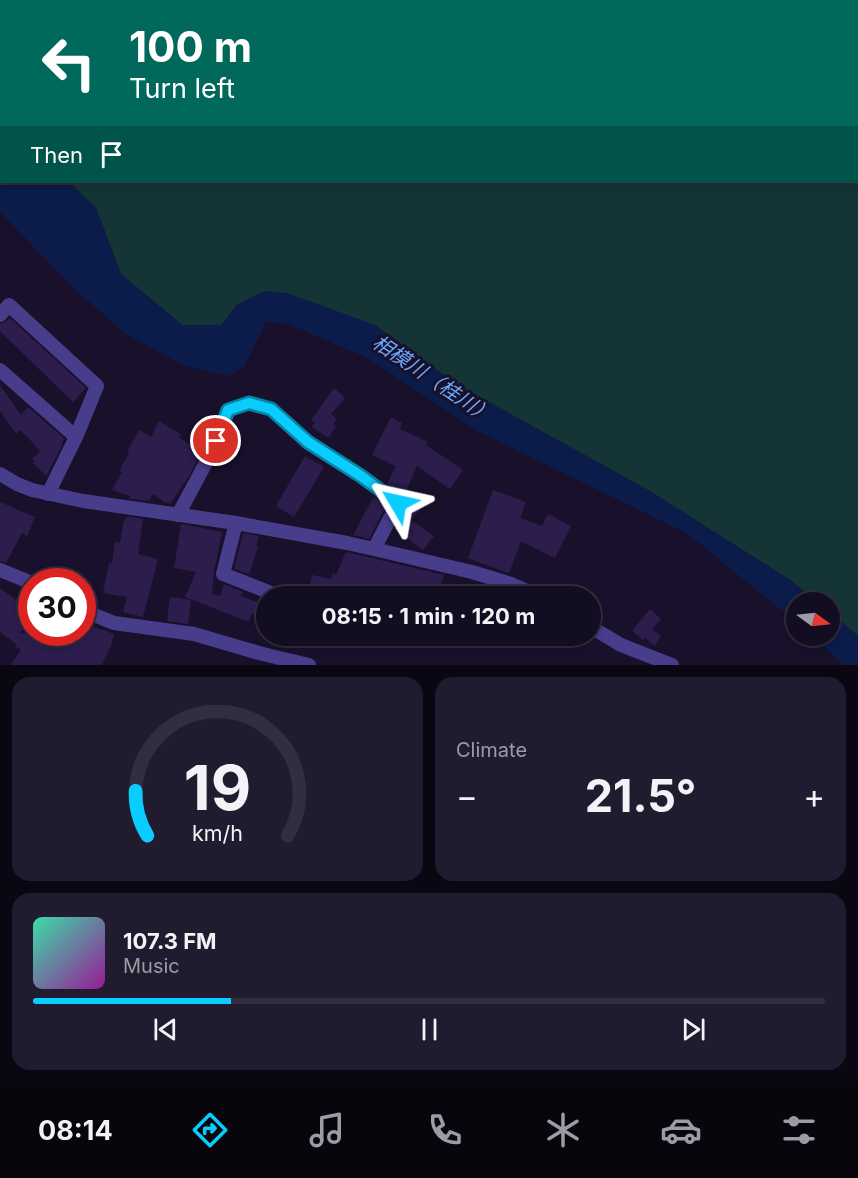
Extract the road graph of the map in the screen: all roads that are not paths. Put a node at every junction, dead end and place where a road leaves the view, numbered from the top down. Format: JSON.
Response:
{"nodes":[{"id":1,"x":0,"y":315,"type":"edge"},
{"id":2,"x":0,"y":370,"type":"edge"},
{"id":3,"x":76,"y":437,"type":"junction"},
{"id":4,"x":1,"y":478,"type":"edge"},
{"id":5,"x":48,"y":494,"type":"junction"},
{"id":6,"x":178,"y":515,"type":"junction"},
{"id":7,"x":236,"y":523,"type":"junction"},
{"id":8,"x":374,"y":549,"type":"junction"},
{"id":9,"x":0,"y":570,"type":"edge"},
{"id":10,"x":18,"y":577,"type":"edge"},
{"id":11,"x":515,"y":586,"type":"edge"},
{"id":12,"x":256,"y":587,"type":"edge"},
{"id":13,"x":96,"y":616,"type":"edge"},
{"id":14,"x":601,"y":633,"type":"edge"},
{"id":15,"x":309,"y":665,"type":"edge"},
{"id":16,"x":672,"y":665,"type":"edge"}],
"edges":[{"from":1,"to":3,"type":"street"},
{"from":2,"to":3,"type":"street"},
{"from":3,"to":5,"type":"street"},
{"from":4,"to":5,"type":"street"},
{"from":5,"to":6,"type":"street"},
{"from":6,"to":7,"type":"street"},
{"from":6,"to":8,"type":"street"},
{"from":7,"to":8,"type":"street"},
{"from":7,"to":12,"type":"street"},
{"from":8,"to":11,"type":"street"},
{"from":9,"to":10,"type":"street"},
{"from":13,"to":15,"type":"street"},
{"from":14,"to":16,"type":"street"}]}
